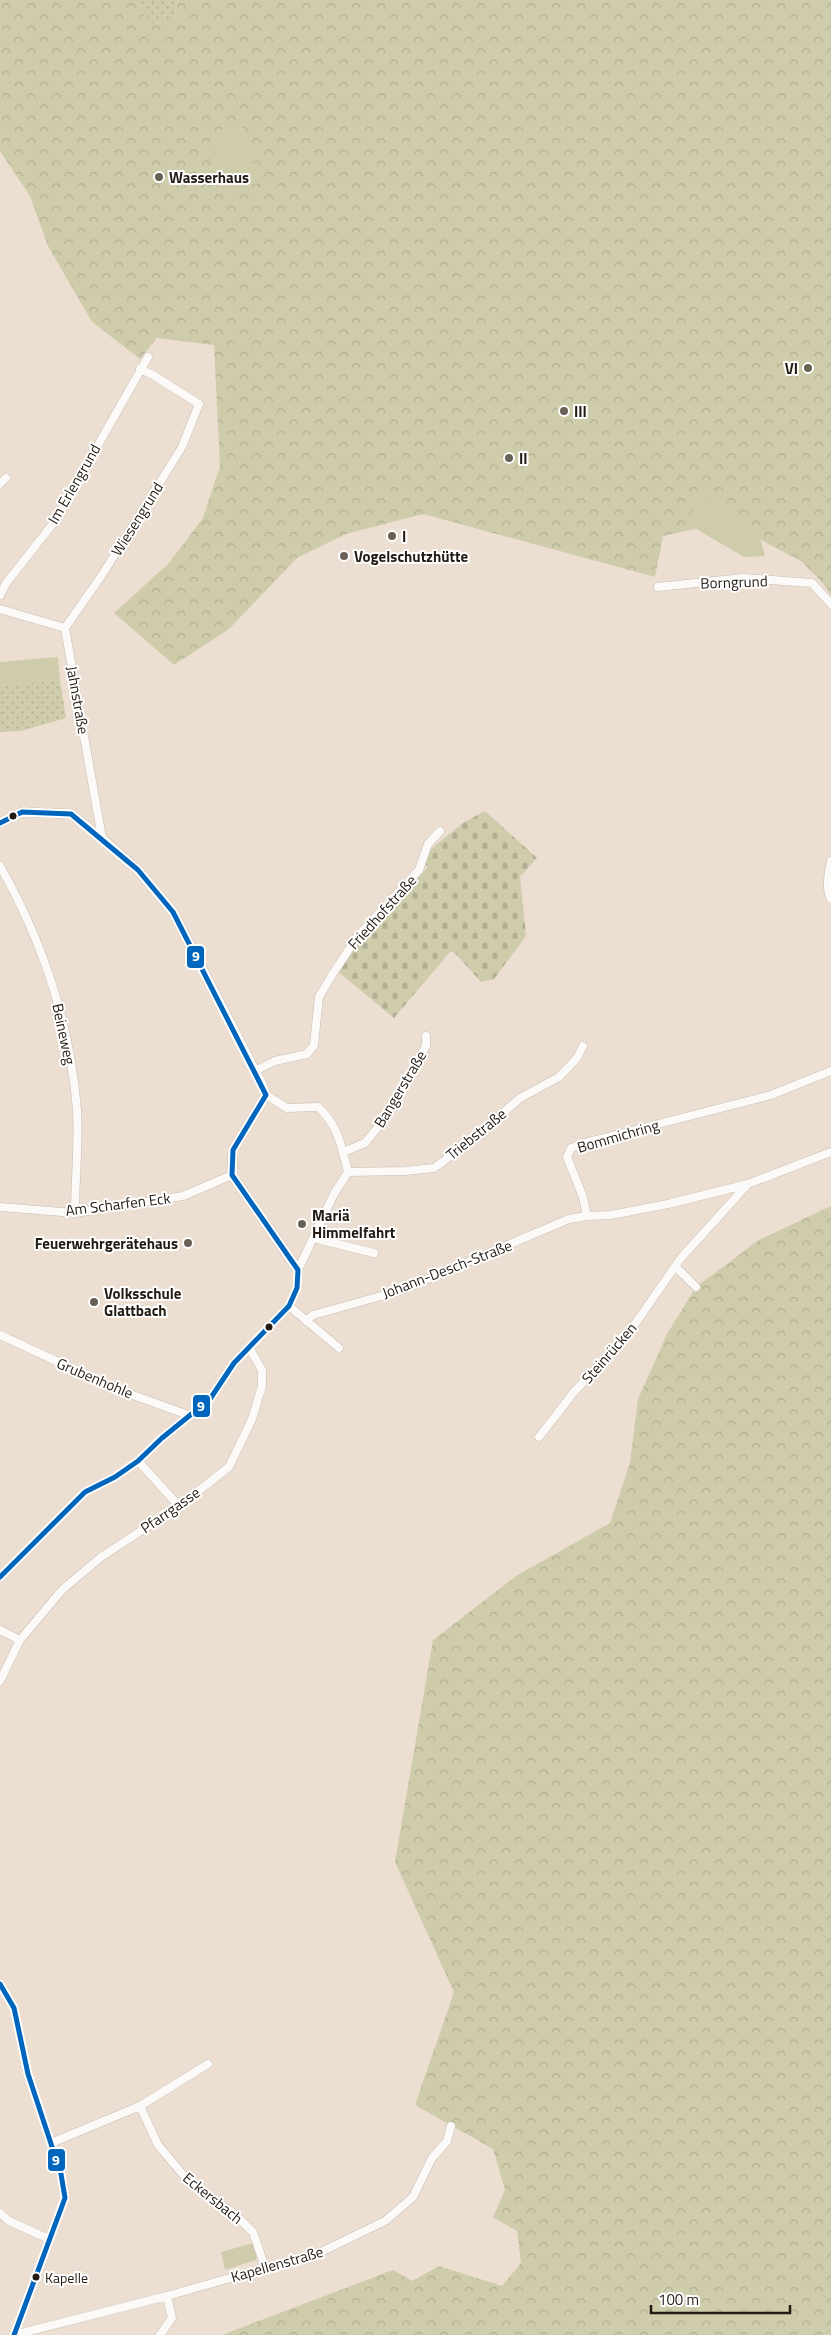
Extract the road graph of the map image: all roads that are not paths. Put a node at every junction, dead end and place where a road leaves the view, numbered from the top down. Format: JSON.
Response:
{"nodes":[{"id":1,"x":148,"y":357,"type":"dead end"},
{"id":2,"x":140,"y":369,"type":"junction"},
{"id":3,"x":6,"y":478,"type":"dead end"},
{"id":4,"x":0,"y":484,"type":"edge"},
{"id":5,"x":658,"y":587,"type":"dead end"},
{"id":6,"x":0,"y":595,"type":"edge"},
{"id":7,"x":831,"y":604,"type":"edge"},
{"id":8,"x":0,"y":609,"type":"edge"},
{"id":9,"x":65,"y":628,"type":"junction"},
{"id":10,"x":0,"y":823,"type":"edge"},
{"id":11,"x":440,"y":831,"type":"dead end"},
{"id":12,"x":102,"y":838,"type":"junction"},
{"id":13,"x":831,"y":861,"type":"edge"},
{"id":14,"x":0,"y":866,"type":"edge"},
{"id":15,"x":831,"y":899,"type":"edge"},
{"id":16,"x":426,"y":1036,"type":"dead end"},
{"id":17,"x":583,"y":1046,"type":"dead end"},
{"id":18,"x":255,"y":1071,"type":"junction"},
{"id":19,"x":831,"y":1071,"type":"edge"},
{"id":20,"x":266,"y":1096,"type":"junction"},
{"id":21,"x":342,"y":1152,"type":"junction"},
{"id":22,"x":831,"y":1152,"type":"edge"},
{"id":23,"x":348,"y":1172,"type":"junction"},
{"id":24,"x":232,"y":1175,"type":"junction"},
{"id":25,"x":748,"y":1184,"type":"junction"},
{"id":26,"x":0,"y":1208,"type":"edge"},
{"id":27,"x":74,"y":1213,"type":"junction"},
{"id":28,"x":588,"y":1216,"type":"junction"},
{"id":29,"x":313,"y":1238,"type":"junction"},
{"id":30,"x":374,"y":1253,"type":"dead end"},
{"id":31,"x":675,"y":1266,"type":"junction"},
{"id":32,"x":298,"y":1270,"type":"junction"},
{"id":33,"x":696,"y":1287,"type":"dead end"},
{"id":34,"x":289,"y":1306,"type":"junction"},
{"id":35,"x":306,"y":1321,"type":"junction"},
{"id":36,"x":0,"y":1335,"type":"edge"},
{"id":37,"x":339,"y":1348,"type":"dead end"},
{"id":38,"x":250,"y":1349,"type":"junction"},
{"id":39,"x":191,"y":1416,"type":"junction"},
{"id":40,"x":539,"y":1437,"type":"dead end"},
{"id":41,"x":138,"y":1461,"type":"junction"},
{"id":42,"x":179,"y":1506,"type":"junction"},
{"id":43,"x":0,"y":1577,"type":"edge"},
{"id":44,"x":0,"y":1630,"type":"edge"},
{"id":45,"x":20,"y":1640,"type":"junction"},
{"id":46,"x":0,"y":1681,"type":"edge"},
{"id":47,"x":0,"y":1984,"type":"edge"},
{"id":48,"x":208,"y":2064,"type":"dead end"},
{"id":49,"x":140,"y":2106,"type":"junction"},
{"id":50,"x":451,"y":2126,"type":"dead end"},
{"id":51,"x":51,"y":2143,"type":"junction"},
{"id":52,"x":0,"y":2214,"type":"edge"},
{"id":53,"x":49,"y":2239,"type":"junction"},
{"id":54,"x":265,"y":2267,"type":"junction"},
{"id":55,"x":167,"y":2296,"type":"junction"},
{"id":56,"x":14,"y":2335,"type":"edge"},
{"id":57,"x":160,"y":2335,"type":"edge"}],
"edges":[{"from":1,"to":2,"type":"street","name":"Im Erlengrund"},
{"from":2,"to":6,"type":"street","name":"Im Erlengrund"},
{"from":2,"to":9,"type":"street","name":"Wiesengrund"},
{"from":3,"to":4,"type":"street"},
{"from":5,"to":7,"type":"street","name":"Borngrund"},
{"from":8,"to":9,"type":"street"},
{"from":9,"to":12,"type":"street","name":"Jahnstraße"},
{"from":10,"to":12,"type":"street"},
{"from":11,"to":18,"type":"street","name":"Friedhofstraße"},
{"from":12,"to":18,"type":"street"},
{"from":13,"to":15,"type":"street"},
{"from":14,"to":27,"type":"street","name":"Beineweg"},
{"from":16,"to":21,"type":"street","name":"Bangerstraße"},
{"from":17,"to":23,"type":"street","name":"Triebstraße"},
{"from":18,"to":20,"type":"street"},
{"from":19,"to":28,"type":"street","name":"Bommichring"},
{"from":20,"to":21,"type":"street"},
{"from":20,"to":24,"type":"street"},
{"from":21,"to":23,"type":"street"},
{"from":22,"to":25,"type":"street"},
{"from":23,"to":29,"type":"street"},
{"from":24,"to":27,"type":"street","name":"Am Scharfen Eck"},
{"from":24,"to":32,"type":"street"},
{"from":25,"to":28,"type":"street"},
{"from":25,"to":31,"type":"street","name":"Steinrücken"},
{"from":26,"to":27,"type":"street","name":"Am Scharfen Eck"},
{"from":28,"to":35,"type":"street","name":"Johann-Desch-Straße"},
{"from":29,"to":30,"type":"street"},
{"from":29,"to":32,"type":"street"},
{"from":31,"to":33,"type":"street"},
{"from":31,"to":40,"type":"street","name":"Steinrücken"},
{"from":32,"to":34,"type":"street"},
{"from":34,"to":35,"type":"street"},
{"from":34,"to":38,"type":"street"},
{"from":35,"to":37,"type":"street"},
{"from":36,"to":39,"type":"street","name":"Grubenhohle"},
{"from":38,"to":39,"type":"street"},
{"from":38,"to":42,"type":"street","name":"Pfarrgasse"},
{"from":39,"to":41,"type":"street"},
{"from":41,"to":42,"type":"street"},
{"from":41,"to":43,"type":"street"},
{"from":42,"to":45,"type":"street","name":"Pfarrgasse"},
{"from":44,"to":45,"type":"street"},
{"from":45,"to":46,"type":"street","name":"Pfarrgasse"},
{"from":47,"to":51,"type":"street"},
{"from":48,"to":49,"type":"street"},
{"from":49,"to":51,"type":"street"},
{"from":49,"to":54,"type":"street","name":"Eckersbach"},
{"from":50,"to":54,"type":"street","name":"Kapellenstraße"},
{"from":51,"to":53,"type":"street"},
{"from":52,"to":53,"type":"street"},
{"from":53,"to":56,"type":"street"},
{"from":54,"to":55,"type":"street","name":"Kapellenstraße"},
{"from":55,"to":56,"type":"street","name":"Kapellenstraße"},
{"from":55,"to":57,"type":"street"}]}
